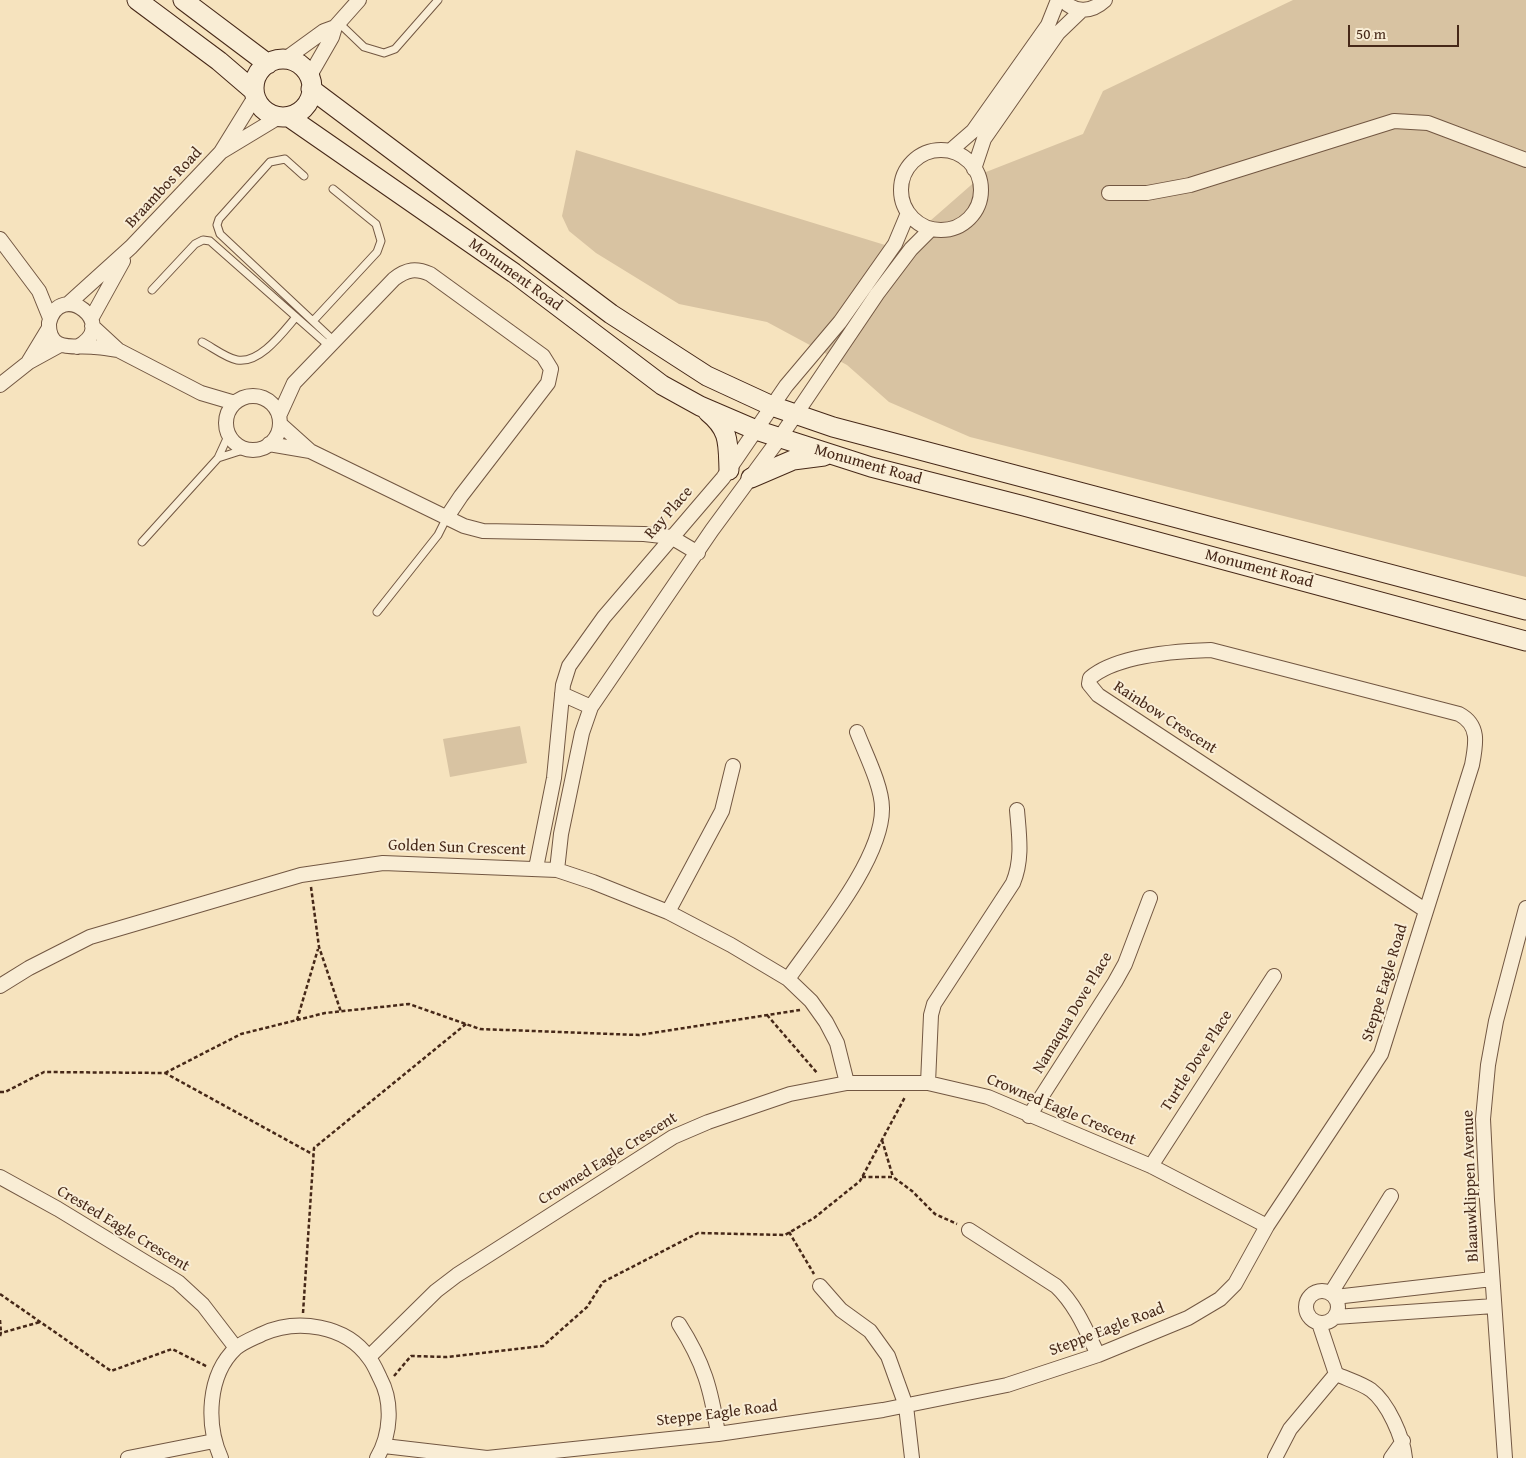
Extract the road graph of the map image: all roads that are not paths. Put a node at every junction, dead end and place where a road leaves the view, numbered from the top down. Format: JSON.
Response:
{"nodes":[{"id":1,"x":137,"y":0,"type":"edge"},
{"id":2,"x":183,"y":0,"type":"edge"},
{"id":3,"x":360,"y":0,"type":"edge"},
{"id":4,"x":438,"y":0,"type":"edge"},
{"id":5,"x":1058,"y":0,"type":"edge"},
{"id":6,"x":1063,"y":0,"type":"edge"},
{"id":7,"x":1105,"y":0,"type":"edge"},
{"id":8,"x":1082,"y":10,"type":"junction"},
{"id":9,"x":337,"y":25,"type":"junction"},
{"id":10,"x":276,"y":62,"type":"junction"},
{"id":11,"x":310,"y":83,"type":"junction"},
{"id":12,"x":254,"y":94,"type":"junction"},
{"id":13,"x":284,"y":117,"type":"junction"},
{"id":14,"x":950,"y":151,"type":"junction"},
{"id":15,"x":221,"y":152,"type":"junction"},
{"id":16,"x":1526,"y":160,"type":"edge"},
{"id":17,"x":974,"y":170,"type":"junction"},
{"id":18,"x":304,"y":176,"type":"dead end"},
{"id":19,"x":333,"y":189,"type":"dead end"},
{"id":20,"x":1109,"y":193,"type":"dead end"},
{"id":21,"x":908,"y":213,"type":"junction"},
{"id":22,"x":931,"y":229,"type":"junction"},
{"id":23,"x":0,"y":239,"type":"edge"},
{"id":24,"x":131,"y":247,"type":"junction"},
{"id":25,"x":40,"y":290,"type":"junction"},
{"id":26,"x":152,"y":290,"type":"dead end"},
{"id":27,"x":66,"y":304,"type":"junction"},
{"id":28,"x":296,"y":317,"type":"junction"},
{"id":29,"x":313,"y":321,"type":"junction"},
{"id":30,"x":92,"y":322,"type":"junction"},
{"id":31,"x":49,"y":323,"type":"junction"},
{"id":32,"x":202,"y":342,"type":"dead end"},
{"id":33,"x":331,"y":344,"type":"junction"},
{"id":34,"x":60,"y":345,"type":"junction"},
{"id":35,"x":77,"y":347,"type":"junction"},
{"id":36,"x":118,"y":350,"type":"junction"},
{"id":37,"x":29,"y":362,"type":"junction"},
{"id":38,"x":294,"y":383,"type":"junction"},
{"id":39,"x":0,"y":385,"type":"edge"},
{"id":40,"x":201,"y":393,"type":"junction"},
{"id":41,"x":264,"y":398,"type":"junction"},
{"id":42,"x":235,"y":403,"type":"junction"},
{"id":43,"x":700,"y":406,"type":"junction"},
{"id":44,"x":772,"y":406,"type":"junction"},
{"id":45,"x":796,"y":414,"type":"junction"},
{"id":46,"x":227,"y":418,"type":"junction"},
{"id":47,"x":279,"y":420,"type":"junction"},
{"id":48,"x":756,"y":430,"type":"junction"},
{"id":49,"x":228,"y":434,"type":"junction"},
{"id":50,"x":779,"y":439,"type":"junction"},
{"id":51,"x":269,"y":444,"type":"junction"},
{"id":52,"x":246,"y":449,"type":"junction"},
{"id":53,"x":310,"y":451,"type":"junction"},
{"id":54,"x":838,"y":456,"type":"junction"},
{"id":55,"x":218,"y":458,"type":"junction"},
{"id":56,"x":729,"y":470,"type":"junction"},
{"id":57,"x":751,"y":478,"type":"junction"},
{"id":58,"x":447,"y":517,"type":"junction"},
{"id":59,"x":671,"y":537,"type":"junction"},
{"id":60,"x":142,"y":542,"type":"dead end"},
{"id":61,"x":698,"y":553,"type":"junction"},
{"id":62,"x":1526,"y":610,"type":"edge"},
{"id":63,"x":377,"y":612,"type":"dead end"},
{"id":64,"x":1526,"y":641,"type":"edge"},
{"id":65,"x":562,"y":694,"type":"junction"},
{"id":66,"x":591,"y":707,"type":"junction"},
{"id":67,"x":857,"y":732,"type":"dead end"},
{"id":68,"x":1476,"y":737,"type":"joint"},
{"id":69,"x":733,"y":766,"type":"dead end"},
{"id":70,"x":550,"y":799,"type":"junction"},
{"id":71,"x":568,"y":804,"type":"junction"},
{"id":72,"x":1017,"y":810,"type":"dead end"},
{"id":73,"x":536,"y":868,"type":"junction"},
{"id":74,"x":557,"y":870,"type":"junction"},
{"id":75,"x":1150,"y":898,"type":"dead end"},
{"id":76,"x":1425,"y":910,"type":"junction"},
{"id":77,"x":668,"y":912,"type":"junction"},
{"id":78,"x":1526,"y":914,"type":"edge"},
{"id":79,"x":1274,"y":976,"type":"dead end"},
{"id":80,"x":788,"y":979,"type":"junction"},
{"id":81,"x":0,"y":986,"type":"edge"},
{"id":82,"x":847,"y":1083,"type":"junction"},
{"id":83,"x":928,"y":1083,"type":"junction"},
{"id":84,"x":1029,"y":1116,"type":"junction"},
{"id":85,"x":1150,"y":1166,"type":"junction"},
{"id":86,"x":0,"y":1177,"type":"edge"},
{"id":87,"x":1392,"y":1196,"type":"dead end"},
{"id":88,"x":1267,"y":1226,"type":"junction"},
{"id":89,"x":969,"y":1230,"type":"road end"},
{"id":90,"x":1492,"y":1279,"type":"junction"},
{"id":91,"x":820,"y":1286,"type":"road end"},
{"id":92,"x":1333,"y":1295,"type":"junction"},
{"id":93,"x":1494,"y":1306,"type":"junction"},
{"id":94,"x":1335,"y":1317,"type":"junction"},
{"id":95,"x":1319,"y":1323,"type":"junction"},
{"id":96,"x":679,"y":1324,"type":"dead end"},
{"id":97,"x":236,"y":1348,"type":"junction"},
{"id":98,"x":1098,"y":1355,"type":"junction"},
{"id":99,"x":369,"y":1357,"type":"junction"},
{"id":100,"x":1336,"y":1374,"type":"junction"},
{"id":101,"x":906,"y":1406,"type":"junction"},
{"id":102,"x":718,"y":1434,"type":"junction"},
{"id":103,"x":214,"y":1441,"type":"junction"},
{"id":104,"x":1403,"y":1441,"type":"junction"},
{"id":105,"x":381,"y":1452,"type":"edge"},
{"id":106,"x":128,"y":1458,"type":"edge"},
{"id":107,"x":222,"y":1458,"type":"edge"},
{"id":108,"x":488,"y":1458,"type":"edge"},
{"id":109,"x":912,"y":1458,"type":"edge"},
{"id":110,"x":1275,"y":1458,"type":"edge"},
{"id":111,"x":1391,"y":1458,"type":"edge"},
{"id":112,"x":1404,"y":1458,"type":"edge"},
{"id":113,"x":1505,"y":1458,"type":"edge"}],
"edges":[{"from":1,"to":12,"type":"main road"},
{"from":2,"to":10,"type":"main road"},
{"from":3,"to":9,"type":"street"},
{"from":4,"to":9,"type":"lane"},
{"from":5,"to":14,"type":"street"},
{"from":6,"to":8,"type":"street"},
{"from":7,"to":8,"type":"street"},
{"from":8,"to":17,"type":"street"},
{"from":9,"to":10,"type":"street"},
{"from":9,"to":11,"type":"street"},
{"from":10,"to":11,"type":"main road"},
{"from":10,"to":12,"type":"main road"},
{"from":11,"to":13,"type":"main road"},
{"from":11,"to":44,"type":"main road","name":"Monument Road"},
{"from":12,"to":13,"type":"main road"},
{"from":12,"to":15,"type":"street","name":"Braambos Road"},
{"from":13,"to":15,"type":"street","name":"Braambos Road"},
{"from":13,"to":43,"type":"main road","name":"Monument Road"},
{"from":14,"to":17,"type":"street"},
{"from":14,"to":21,"type":"street"},
{"from":15,"to":24,"type":"street","name":"Braambos Road"},
{"from":16,"to":20,"type":"street"},
{"from":17,"to":22,"type":"street"},
{"from":18,"to":29,"type":"lane"},
{"from":19,"to":29,"type":"lane"},
{"from":21,"to":22,"type":"street"},
{"from":21,"to":44,"type":"street","name":"Ray Place"},
{"from":22,"to":45,"type":"street"},
{"from":23,"to":25,"type":"street"},
{"from":24,"to":27,"type":"street"},
{"from":24,"to":30,"type":"street"},
{"from":25,"to":27,"type":"street"},
{"from":25,"to":31,"type":"street"},
{"from":26,"to":28,"type":"lane"},
{"from":27,"to":30,"type":"street"},
{"from":27,"to":31,"type":"street"},
{"from":28,"to":32,"type":"lane"},
{"from":28,"to":33,"type":"lane"},
{"from":29,"to":33,"type":"lane"},
{"from":30,"to":35,"type":"street"},
{"from":30,"to":36,"type":"street"},
{"from":31,"to":34,"type":"street"},
{"from":31,"to":37,"type":"street"},
{"from":33,"to":38,"type":"street"},
{"from":33,"to":58,"type":"street"},
{"from":34,"to":35,"type":"street"},
{"from":34,"to":37,"type":"street"},
{"from":35,"to":36,"type":"street"},
{"from":36,"to":40,"type":"street"},
{"from":37,"to":39,"type":"street"},
{"from":38,"to":41,"type":"street"},
{"from":38,"to":47,"type":"street"},
{"from":40,"to":42,"type":"street"},
{"from":40,"to":46,"type":"street"},
{"from":41,"to":42,"type":"street"},
{"from":41,"to":47,"type":"street"},
{"from":42,"to":46,"type":"street"},
{"from":43,"to":48,"type":"main road","name":"Monument Road"},
{"from":43,"to":56,"type":"main road"},
{"from":44,"to":45,"type":"main road","name":"Monument Road"},
{"from":44,"to":48,"type":"street","name":"Ray Place"},
{"from":45,"to":50,"type":"street"},
{"from":45,"to":62,"type":"main road","name":"Monument Road"},
{"from":46,"to":49,"type":"street"},
{"from":47,"to":51,"type":"street"},
{"from":47,"to":53,"type":"street"},
{"from":48,"to":50,"type":"main road","name":"Monument Road"},
{"from":48,"to":56,"type":"street","name":"Ray Place"},
{"from":49,"to":52,"type":"street"},
{"from":49,"to":55,"type":"lane"},
{"from":50,"to":54,"type":"main road","name":"Monument Road"},
{"from":50,"to":57,"type":"street"},
{"from":51,"to":52,"type":"street"},
{"from":51,"to":53,"type":"street"},
{"from":52,"to":55,"type":"lane"},
{"from":53,"to":58,"type":"street"},
{"from":54,"to":57,"type":"main road"},
{"from":54,"to":64,"type":"main road","name":"Monument Road"},
{"from":55,"to":60,"type":"lane"},
{"from":56,"to":59,"type":"street","name":"Ray Place"},
{"from":57,"to":61,"type":"street"},
{"from":58,"to":59,"type":"street"},
{"from":58,"to":63,"type":"lane"},
{"from":59,"to":61,"type":"street"},
{"from":59,"to":65,"type":"street","name":"Ray Place"},
{"from":61,"to":66,"type":"street"},
{"from":65,"to":66,"type":"street"},
{"from":65,"to":70,"type":"street","name":"Ray Place"},
{"from":66,"to":71,"type":"street"},
{"from":67,"to":80,"type":"street"},
{"from":68,"to":76,"type":"street","name":"Steppe Eagle Road"},
{"from":68,"to":76,"type":"street","name":"Rainbow Crescent"},
{"from":69,"to":77,"type":"street"},
{"from":70,"to":71,"type":"street"},
{"from":70,"to":73,"type":"street","name":"Ray Place"},
{"from":71,"to":74,"type":"street"},
{"from":72,"to":83,"type":"street"},
{"from":73,"to":74,"type":"street","name":"Golden Sun Crescent"},
{"from":73,"to":81,"type":"street","name":"Golden Sun Crescent"},
{"from":74,"to":77,"type":"street","name":"Golden Sun Crescent"},
{"from":75,"to":84,"type":"street","name":"Namaqua Dove Place"},
{"from":76,"to":88,"type":"street","name":"Steppe Eagle Road"},
{"from":77,"to":80,"type":"street","name":"Golden Sun Crescent"},
{"from":78,"to":90,"type":"street","name":"Blaauwklippen Avenue"},
{"from":79,"to":85,"type":"street","name":"Turtle Dove Place"},
{"from":80,"to":82,"type":"street","name":"Golden Sun Crescent"},
{"from":82,"to":83,"type":"street","name":"Crowned Eagle Crescent"},
{"from":82,"to":99,"type":"street","name":"Crowned Eagle Crescent"},
{"from":83,"to":84,"type":"street","name":"Crowned Eagle Crescent"},
{"from":84,"to":85,"type":"street","name":"Crowned Eagle Crescent"},
{"from":85,"to":88,"type":"street","name":"Crowned Eagle Crescent"},
{"from":86,"to":97,"type":"street","name":"Crested Eagle Crescent"},
{"from":87,"to":92,"type":"street"},
{"from":88,"to":98,"type":"street","name":"Steppe Eagle Road"},
{"from":89,"to":98,"type":"street"},
{"from":90,"to":92,"type":"street"},
{"from":90,"to":93,"type":"street","name":"Blaauwklippen Avenue"},
{"from":91,"to":101,"type":"street"},
{"from":92,"to":94,"type":"street"},
{"from":92,"to":95,"type":"street"},
{"from":93,"to":94,"type":"street"},
{"from":93,"to":113,"type":"street","name":"Blaauwklippen Avenue"},
{"from":94,"to":95,"type":"street"},
{"from":95,"to":100,"type":"street"},
{"from":96,"to":102,"type":"street"},
{"from":97,"to":99,"type":"street"},
{"from":97,"to":103,"type":"street"},
{"from":98,"to":101,"type":"street","name":"Steppe Eagle Road"},
{"from":99,"to":105,"type":"street"},
{"from":100,"to":104,"type":"street"},
{"from":100,"to":110,"type":"street"},
{"from":101,"to":102,"type":"street","name":"Steppe Eagle Road"},
{"from":101,"to":109,"type":"street"},
{"from":102,"to":108,"type":"street","name":"Steppe Eagle Road"},
{"from":103,"to":106,"type":"street"},
{"from":103,"to":107,"type":"street"},
{"from":104,"to":111,"type":"street"},
{"from":104,"to":112,"type":"street"},
{"from":105,"to":108,"type":"street","name":"Steppe Eagle Road"}]}
